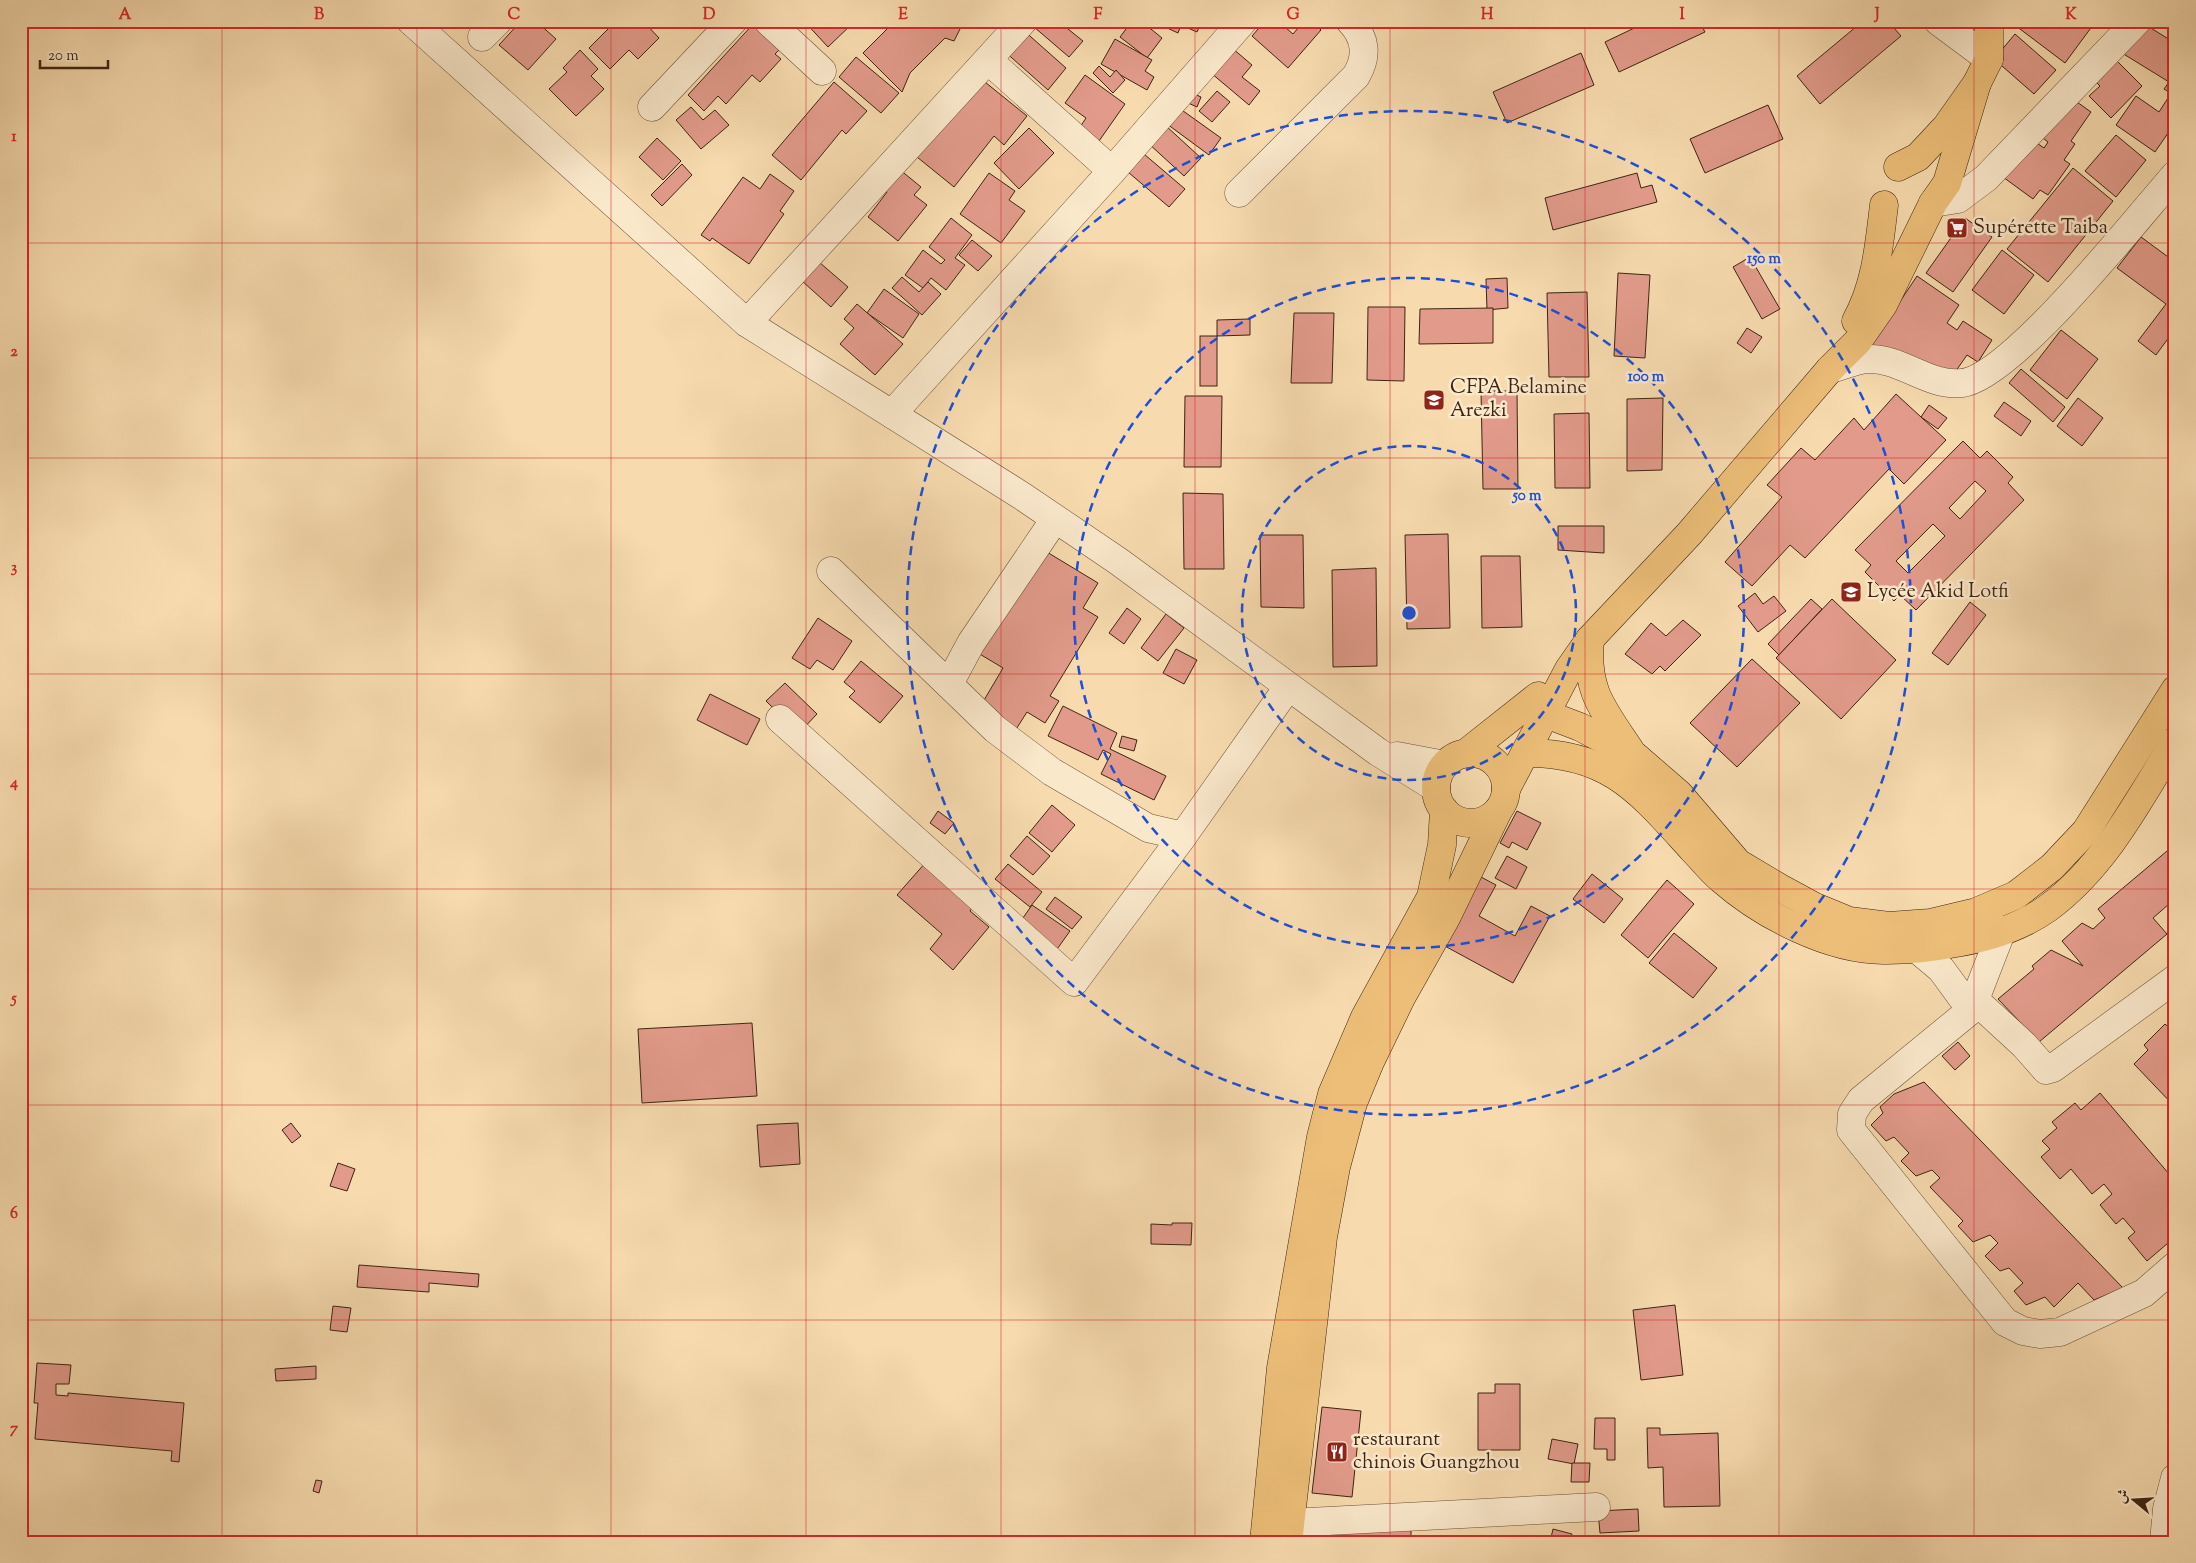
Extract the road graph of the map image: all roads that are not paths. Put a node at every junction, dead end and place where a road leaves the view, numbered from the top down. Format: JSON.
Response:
{"nodes":[{"id":1,"x":411,"y":21,"type":"edge"},
{"id":2,"x":733,"y":21,"type":"edge"},
{"id":3,"x":768,"y":21,"type":"edge"},
{"id":4,"x":1023,"y":21,"type":"edge"},
{"id":5,"x":1243,"y":21,"type":"edge"},
{"id":6,"x":1350,"y":21,"type":"edge"},
{"id":7,"x":1938,"y":21,"type":"edge"},
{"id":8,"x":1989,"y":21,"type":"edge"},
{"id":9,"x":2137,"y":21,"type":"edge"},
{"id":10,"x":988,"y":60,"type":"junction"},
{"id":11,"x":822,"y":71,"type":"dead end"},
{"id":12,"x":1983,"y":71,"type":"junction"},
{"id":13,"x":652,"y":107,"type":"dead end"},
{"id":14,"x":1898,"y":167,"type":"junction"},
{"id":15,"x":1112,"y":171,"type":"junction"},
{"id":16,"x":2175,"y":174,"type":"edge"},
{"id":17,"x":1239,"y":193,"type":"dead end"},
{"id":18,"x":1933,"y":204,"type":"junction"},
{"id":19,"x":1884,"y":205,"type":"junction"},
{"id":20,"x":748,"y":323,"type":"junction"},
{"id":21,"x":1830,"y":369,"type":"junction"},
{"id":22,"x":892,"y":414,"type":"junction"},
{"id":23,"x":1055,"y":519,"type":"junction"},
{"id":24,"x":831,"y":571,"type":"dead end"},
{"id":25,"x":1590,"y":639,"type":"junction"},
{"id":26,"x":948,"y":684,"type":"junction"},
{"id":27,"x":1288,"y":687,"type":"junction"},
{"id":28,"x":2175,"y":690,"type":"edge"},
{"id":29,"x":1535,"y":711,"type":"junction"},
{"id":30,"x":780,"y":719,"type":"dead end"},
{"id":31,"x":2175,"y":741,"type":"edge"},
{"id":32,"x":1525,"y":753,"type":"junction"},
{"id":33,"x":1634,"y":755,"type":"junction"},
{"id":34,"x":1448,"y":779,"type":"junction"},
{"id":35,"x":1502,"y":800,"type":"junction"},
{"id":36,"x":1183,"y":836,"type":"junction"},
{"id":37,"x":2002,"y":930,"type":"junction"},
{"id":38,"x":1917,"y":949,"type":"junction"},
{"id":39,"x":2175,"y":979,"type":"edge"},
{"id":40,"x":1973,"y":1005,"type":"junction"},
{"id":41,"x":2175,"y":1266,"type":"edge"},
{"id":42,"x":2175,"y":1478,"type":"edge"},
{"id":43,"x":1596,"y":1507,"type":"dead end"},
{"id":44,"x":1289,"y":1533,"type":"edge"},
{"id":45,"x":1264,"y":1542,"type":"edge"},
{"id":46,"x":2164,"y":1542,"type":"edge"}],
"edges":[{"from":1,"to":20,"type":"street"},
{"from":2,"to":13,"type":"street"},
{"from":3,"to":11,"type":"street"},
{"from":4,"to":10,"type":"street"},
{"from":5,"to":15,"type":"street"},
{"from":6,"to":17,"type":"street"},
{"from":7,"to":12,"type":"street"},
{"from":8,"to":12,"type":"main road"},
{"from":9,"to":18,"type":"street"},
{"from":10,"to":15,"type":"street"},
{"from":10,"to":20,"type":"street"},
{"from":12,"to":14,"type":"main road"},
{"from":12,"to":18,"type":"main road"},
{"from":14,"to":18,"type":"main road"},
{"from":14,"to":19,"type":"main road"},
{"from":15,"to":22,"type":"street"},
{"from":16,"to":21,"type":"street"},
{"from":18,"to":19,"type":"main road"},
{"from":18,"to":21,"type":"main road"},
{"from":19,"to":21,"type":"main road"},
{"from":20,"to":22,"type":"street"},
{"from":21,"to":25,"type":"main road"},
{"from":22,"to":23,"type":"street"},
{"from":23,"to":26,"type":"street"},
{"from":23,"to":27,"type":"street"},
{"from":24,"to":26,"type":"street"},
{"from":25,"to":29,"type":"main road"},
{"from":25,"to":33,"type":"main road"},
{"from":26,"to":36,"type":"street"},
{"from":27,"to":34,"type":"street"},
{"from":27,"to":36,"type":"street"},
{"from":28,"to":33,"type":"main road"},
{"from":29,"to":32,"type":"main road"},
{"from":29,"to":33,"type":"main road"},
{"from":29,"to":34,"type":"main road"},
{"from":30,"to":36,"type":"street"},
{"from":31,"to":37,"type":"main road"},
{"from":32,"to":35,"type":"main road"},
{"from":32,"to":38,"type":"main road"},
{"from":34,"to":35,"type":"main road"},
{"from":34,"to":35,"type":"main road"},
{"from":34,"to":45,"type":"main road"},
{"from":35,"to":44,"type":"main road"},
{"from":37,"to":38,"type":"main road"},
{"from":37,"to":40,"type":"street"},
{"from":38,"to":40,"type":"street"},
{"from":39,"to":40,"type":"street"},
{"from":40,"to":41,"type":"street"},
{"from":42,"to":46,"type":"street"},
{"from":43,"to":44,"type":"street"}]}
